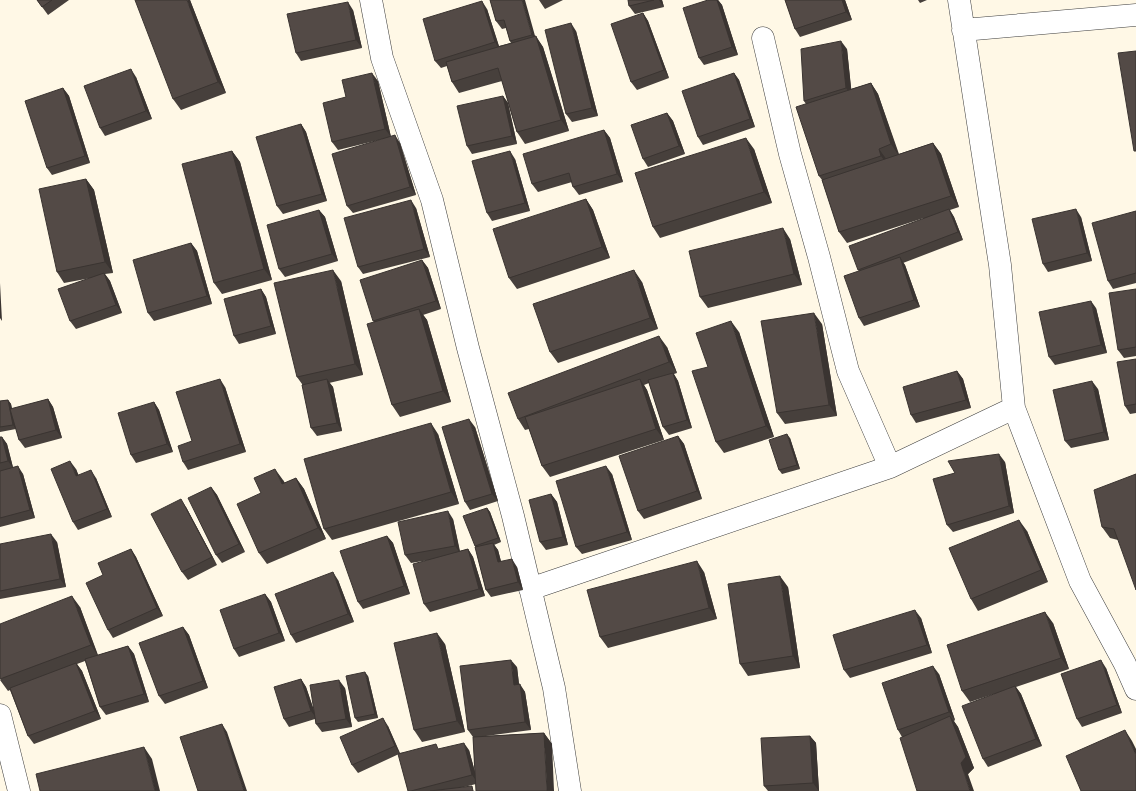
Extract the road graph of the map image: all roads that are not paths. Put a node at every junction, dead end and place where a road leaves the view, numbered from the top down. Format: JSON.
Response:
{"nodes":[{"id":1,"x":371,"y":0,"type":"edge"},
{"id":2,"x":959,"y":0,"type":"edge"},
{"id":3,"x":1136,"y":15,"type":"edge"},
{"id":4,"x":963,"y":30,"type":"junction"},
{"id":5,"x":763,"y":38,"type":"dead end"},
{"id":6,"x":1014,"y":408,"type":"junction"},
{"id":7,"x":890,"y":467,"type":"junction"},
{"id":8,"x":530,"y":589,"type":"junction"},
{"id":9,"x":1130,"y":662,"type":"edge"},
{"id":10,"x":1136,"y":689,"type":"edge"},
{"id":11,"x":0,"y":715,"type":"edge"},
{"id":12,"x":19,"y":791,"type":"edge"},
{"id":13,"x":570,"y":791,"type":"edge"}],
"edges":[{"from":1,"to":8,"type":"street"},
{"from":2,"to":4,"type":"street"},
{"from":3,"to":4,"type":"street"},
{"from":4,"to":6,"type":"street"},
{"from":5,"to":7,"type":"street"},
{"from":6,"to":7,"type":"street"},
{"from":6,"to":9,"type":"street"},
{"from":7,"to":8,"type":"street"},
{"from":8,"to":13,"type":"street"},
{"from":9,"to":10,"type":"street"},
{"from":11,"to":12,"type":"street"}]}
